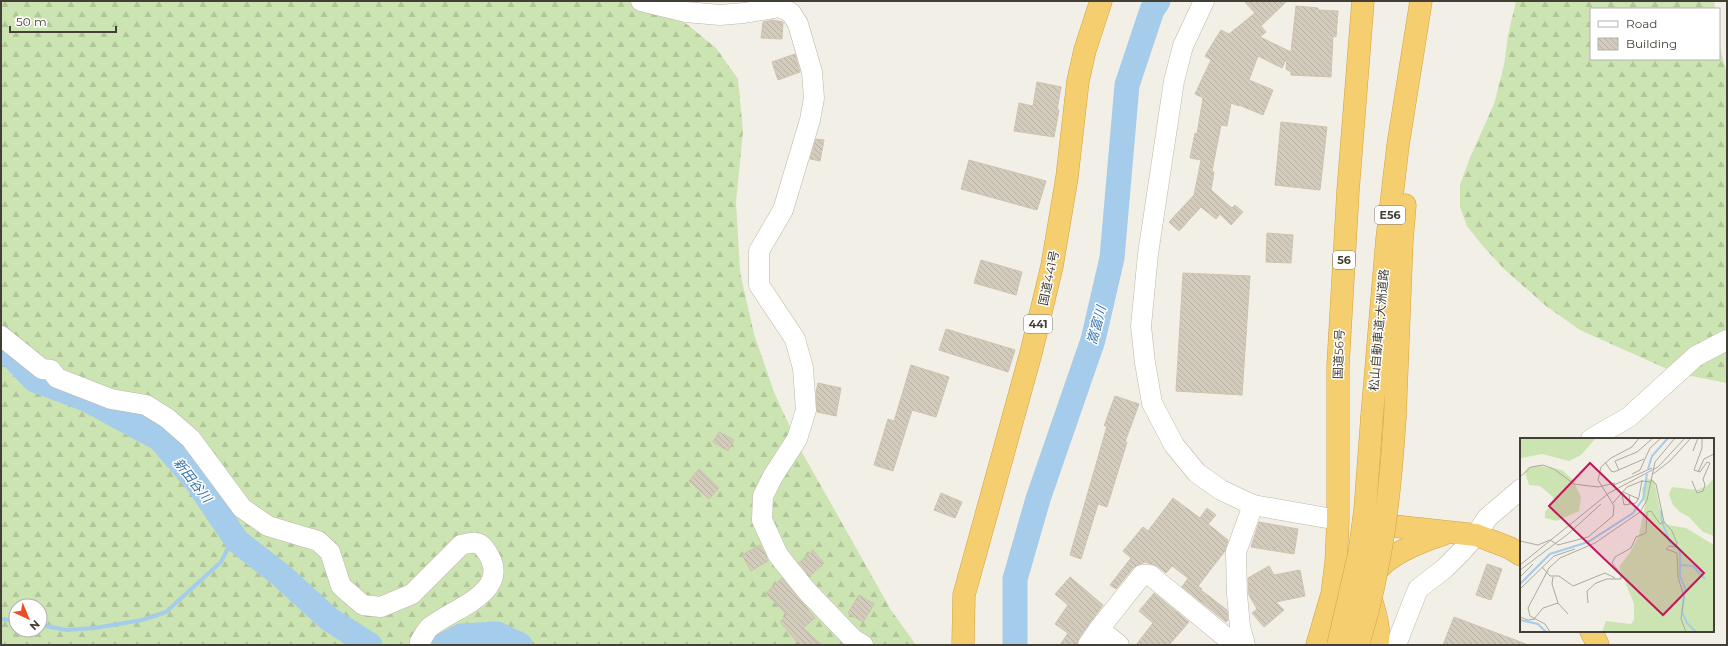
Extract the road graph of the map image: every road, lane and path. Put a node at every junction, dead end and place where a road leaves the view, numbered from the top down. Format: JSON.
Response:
{"nodes":[{"id":1,"x":641,"y":1,"type":"edge"},
{"id":2,"x":1101,"y":1,"type":"edge"},
{"id":3,"x":1204,"y":1,"type":"edge"},
{"id":4,"x":1363,"y":1,"type":"edge"},
{"id":5,"x":1420,"y":8,"type":"edge"},
{"id":6,"x":1,"y":336,"type":"edge"},
{"id":7,"x":1727,"y":340,"type":"edge"},
{"id":8,"x":1592,"y":438,"type":"edge"},
{"id":9,"x":1520,"y":490,"type":"edge"},
{"id":10,"x":1253,"y":505,"type":"junction"},
{"id":11,"x":1338,"y":520,"type":"junction"},
{"id":12,"x":1451,"y":532,"type":"junction"},
{"id":13,"x":1476,"y":535,"type":"junction"},
{"id":14,"x":1520,"y":554,"type":"edge"},
{"id":15,"x":1368,"y":588,"type":"junction"},
{"id":16,"x":1099,"y":629,"type":"junction"},
{"id":17,"x":1592,"y":632,"type":"edge"},
{"id":18,"x":1244,"y":644,"type":"edge"},
{"id":19,"x":420,"y":645,"type":"edge"},
{"id":20,"x":863,"y":645,"type":"edge"},
{"id":21,"x":963,"y":645,"type":"edge"},
{"id":22,"x":1088,"y":645,"type":"edge"},
{"id":23,"x":1119,"y":645,"type":"edge"},
{"id":24,"x":1317,"y":645,"type":"edge"},
{"id":25,"x":1338,"y":645,"type":"edge"},
{"id":26,"x":1358,"y":645,"type":"edge"},
{"id":27,"x":1377,"y":645,"type":"edge"},
{"id":28,"x":1396,"y":645,"type":"edge"},
{"id":29,"x":1598,"y":645,"type":"edge"}],
"edges":[{"from":1,"to":20,"type":"street"},
{"from":2,"to":21,"type":"highway","name":"国道441号","number":"441"},
{"from":3,"to":10,"type":"street"},
{"from":4,"to":11,"type":"highway","name":"国道56号","number":"56"},
{"from":5,"to":25,"type":"highway","name":"松山自動車道;大洲道路","number":"E56","bridge":true},
{"from":5,"to":26,"type":"highway","name":"松山自動車道;大洲道路","number":"E56","bridge":true},
{"from":6,"to":19,"type":"street"},
{"from":7,"to":8,"type":"street"},
{"from":9,"to":13,"type":"street"},
{"from":10,"to":11,"type":"street"},
{"from":10,"to":18,"type":"street"},
{"from":11,"to":12,"type":"highway"},
{"from":11,"to":15,"type":"highway"},
{"from":11,"to":24,"type":"highway","name":"国道56号"},
{"from":12,"to":13,"type":"highway"},
{"from":12,"to":15,"type":"highway"},
{"from":13,"to":14,"type":"highway"},
{"from":13,"to":28,"type":"street"},
{"from":15,"to":27,"type":"highway"},
{"from":16,"to":18,"type":"street"},
{"from":16,"to":22,"type":"street"},
{"from":16,"to":23,"type":"street"},
{"from":17,"to":29,"type":"highway"}]}
